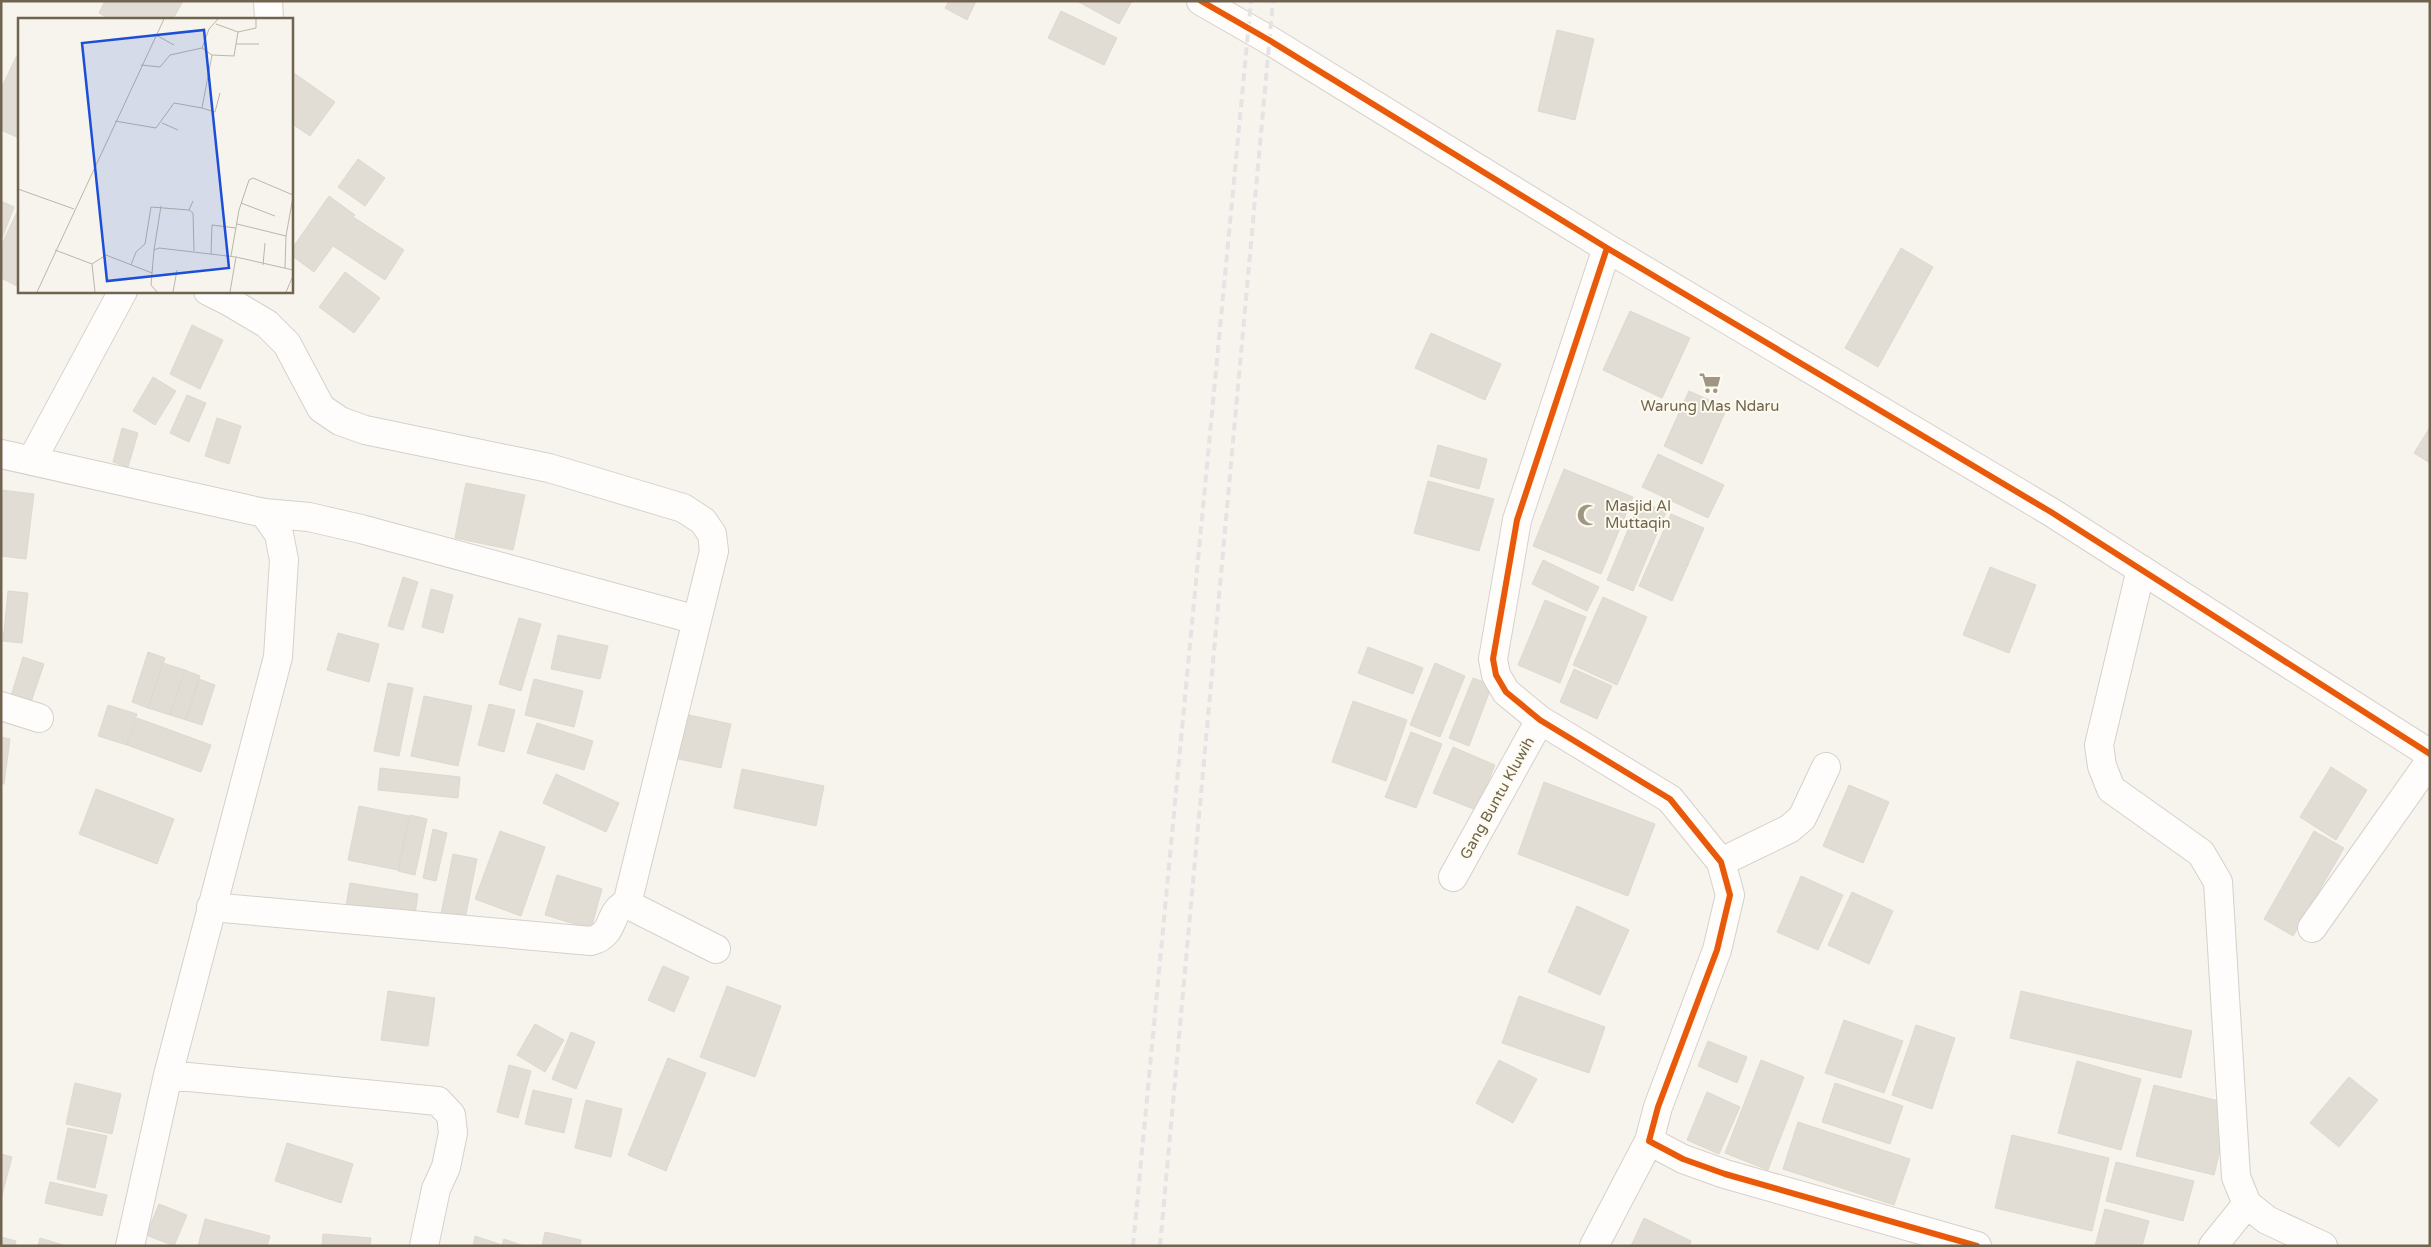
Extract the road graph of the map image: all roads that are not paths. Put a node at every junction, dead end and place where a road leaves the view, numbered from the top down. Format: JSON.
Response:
{"nodes":[{"id":1,"x":268,"y":1,"type":"edge"},
{"id":2,"x":1201,"y":1,"type":"edge"},
{"id":3,"x":269,"y":18,"type":"edge"},
{"id":4,"x":1607,"y":248,"type":"junction"},
{"id":5,"x":122,"y":292,"type":"edge"},
{"id":6,"x":210,"y":292,"type":"edge"},
{"id":7,"x":1,"y":454,"type":"edge"},
{"id":8,"x":32,"y":460,"type":"junction"},
{"id":9,"x":264,"y":513,"type":"junction"},
{"id":10,"x":2142,"y":569,"type":"junction"},
{"id":11,"x":697,"y":620,"type":"junction"},
{"id":12,"x":1,"y":706,"type":"edge"},
{"id":13,"x":39,"y":718,"type":"dead end"},
{"id":14,"x":1540,"y":720,"type":"junction"},
{"id":15,"x":2430,"y":754,"type":"edge"},
{"id":16,"x":2430,"y":761,"type":"edge"},
{"id":17,"x":1826,"y":767,"type":"dead end"},
{"id":18,"x":1721,"y":862,"type":"junction"},
{"id":19,"x":1453,"y":877,"type":"dead end"},
{"id":20,"x":628,"y":904,"type":"junction"},
{"id":21,"x":211,"y":907,"type":"junction"},
{"id":22,"x":2312,"y":928,"type":"dead end"},
{"id":23,"x":716,"y":950,"type":"dead end"},
{"id":24,"x":168,"y":1075,"type":"junction"},
{"id":25,"x":1649,"y":1141,"type":"junction"},
{"id":26,"x":2247,"y":1204,"type":"junction"},
{"id":27,"x":130,"y":1246,"type":"edge"},
{"id":28,"x":424,"y":1246,"type":"edge"},
{"id":29,"x":1594,"y":1246,"type":"edge"},
{"id":30,"x":1977,"y":1246,"type":"edge"},
{"id":31,"x":2213,"y":1246,"type":"edge"},
{"id":32,"x":2323,"y":1246,"type":"edge"}],
"edges":[{"from":1,"to":3,"type":"street"},
{"from":2,"to":4,"type":"street"},
{"from":4,"to":10,"type":"street"},
{"from":4,"to":14,"type":"street"},
{"from":5,"to":8,"type":"street"},
{"from":6,"to":11,"type":"street"},
{"from":7,"to":8,"type":"street"},
{"from":8,"to":9,"type":"street"},
{"from":9,"to":11,"type":"street"},
{"from":9,"to":21,"type":"street"},
{"from":10,"to":15,"type":"street"},
{"from":10,"to":26,"type":"street"},
{"from":11,"to":20,"type":"street"},
{"from":12,"to":13,"type":"street"},
{"from":14,"to":18,"type":"street"},
{"from":14,"to":19,"type":"street","name":"Gang Buntu Kluwih"},
{"from":16,"to":22,"type":"street"},
{"from":17,"to":18,"type":"street"},
{"from":18,"to":25,"type":"street"},
{"from":20,"to":21,"type":"street"},
{"from":20,"to":23,"type":"street"},
{"from":21,"to":24,"type":"street"},
{"from":24,"to":27,"type":"street"},
{"from":24,"to":28,"type":"street"},
{"from":25,"to":29,"type":"street"},
{"from":25,"to":30,"type":"street"},
{"from":26,"to":31,"type":"street"},
{"from":26,"to":32,"type":"street"}]}
